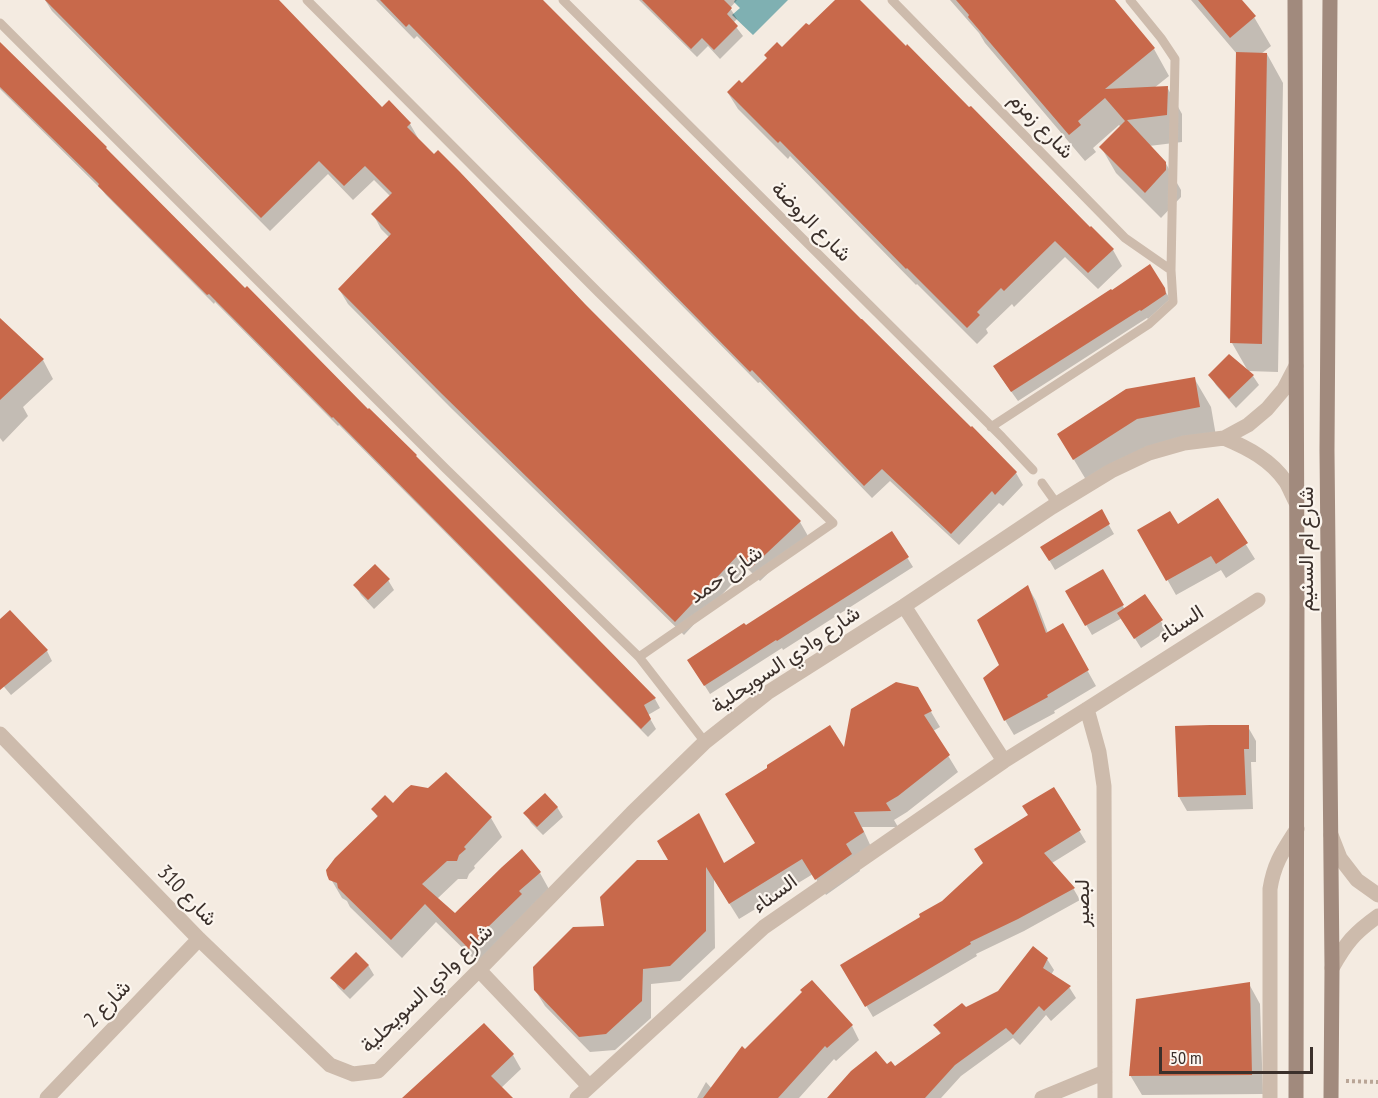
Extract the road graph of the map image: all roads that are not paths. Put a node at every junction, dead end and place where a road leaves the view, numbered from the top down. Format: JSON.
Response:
{"nodes":[{"id":1,"x":307,"y":0,"type":"edge"},
{"id":2,"x":563,"y":0,"type":"edge"},
{"id":3,"x":892,"y":0,"type":"edge"},
{"id":4,"x":1130,"y":0,"type":"edge"},
{"id":5,"x":1295,"y":0,"type":"edge"},
{"id":6,"x":1330,"y":0,"type":"edge"},
{"id":7,"x":0,"y":24,"type":"edge"},
{"id":8,"x":1171,"y":270,"type":"junction"},
{"id":9,"x":1296,"y":366,"type":"junction"},
{"id":10,"x":992,"y":428,"type":"junction"},
{"id":11,"x":1224,"y":438,"type":"junction"},
{"id":12,"x":1033,"y":470,"type":"dead end"},
{"id":13,"x":1042,"y":483,"type":"dead end"},
{"id":14,"x":1057,"y":504,"type":"junction"},
{"id":15,"x":1297,"y":504,"type":"junction"},
{"id":16,"x":1258,"y":600,"type":"dead end"},
{"id":17,"x":904,"y":606,"type":"junction"},
{"id":18,"x":639,"y":657,"type":"junction"},
{"id":19,"x":1087,"y":709,"type":"junction"},
{"id":20,"x":0,"y":734,"type":"edge"},
{"id":21,"x":705,"y":742,"type":"junction"},
{"id":22,"x":1004,"y":760,"type":"junction"},
{"id":23,"x":1297,"y":829,"type":"junction"},
{"id":24,"x":1330,"y":834,"type":"junction"},
{"id":25,"x":1378,"y":895,"type":"edge"},
{"id":26,"x":1378,"y":916,"type":"edge"},
{"id":27,"x":199,"y":939,"type":"junction"},
{"id":28,"x":1332,"y":968,"type":"junction"},
{"id":29,"x":479,"y":970,"type":"junction"},
{"id":30,"x":1105,"y":1072,"type":"junction"},
{"id":31,"x":353,"y":1074,"type":"joint"},
{"id":32,"x":589,"y":1086,"type":"junction"},
{"id":33,"x":47,"y":1098,"type":"edge"},
{"id":34,"x":577,"y":1098,"type":"edge"},
{"id":35,"x":1042,"y":1098,"type":"edge"},
{"id":36,"x":1105,"y":1098,"type":"edge"},
{"id":37,"x":1270,"y":1098,"type":"edge"},
{"id":38,"x":1296,"y":1098,"type":"edge"},
{"id":39,"x":1331,"y":1098,"type":"edge"}],
"edges":[{"from":1,"to":18,"type":"lane","name":"شارع حمد"},
{"from":2,"to":10,"type":"lane","name":"شارع الروضة"},
{"from":3,"to":8,"type":"lane","name":"شارع زمزم"},
{"from":4,"to":8,"type":"lane"},
{"from":5,"to":9,"type":"main road","name":"شارع ام السنيم"},
{"from":6,"to":24,"type":"main road","name":"شارع ام السنيم"},
{"from":7,"to":18,"type":"lane"},
{"from":8,"to":10,"type":"lane"},
{"from":9,"to":11,"type":"street","name":"شارع وادي السويحلية"},
{"from":9,"to":15,"type":"main road","name":"شارع ام السنيم"},
{"from":10,"to":12,"type":"lane","name":"شارع الروضة"},
{"from":11,"to":14,"type":"street","name":"شارع وادي السويحلية"},
{"from":11,"to":15,"type":"street","name":"شارع وادي السويحلية"},
{"from":13,"to":14,"type":"lane"},
{"from":14,"to":17,"type":"street","name":"شارع وادي السويحلية"},
{"from":15,"to":23,"type":"main road","name":"شارع ام السنيم"},
{"from":16,"to":19,"type":"street","name":"السناء"},
{"from":17,"to":21,"type":"street","name":"شارع وادي السويحلية"},
{"from":17,"to":22,"type":"street"},
{"from":18,"to":21,"type":"lane"},
{"from":19,"to":22,"type":"street","name":"السناء"},
{"from":19,"to":30,"type":"street","name":"لبصير"},
{"from":20,"to":27,"type":"street","name":"شارع 310"},
{"from":21,"to":29,"type":"street","name":"شارع وادي السويحلية"},
{"from":22,"to":32,"type":"street","name":"السناء"},
{"from":23,"to":37,"type":"street","name":"شارع ام السنيم"},
{"from":23,"to":38,"type":"main road","name":"شارع ام السنيم"},
{"from":24,"to":25,"type":"street"},
{"from":24,"to":28,"type":"main road","name":"شارع ام السنيم"},
{"from":26,"to":28,"type":"street"},
{"from":27,"to":31,"type":"street","name":"شارع 310"},
{"from":27,"to":33,"type":"street","name":"شارع 2"},
{"from":28,"to":39,"type":"main road","name":"شارع ام السنيم"},
{"from":29,"to":31,"type":"street","name":"شارع وادي السويحلية"},
{"from":29,"to":32,"type":"street"},
{"from":30,"to":35,"type":"street"},
{"from":30,"to":36,"type":"street","name":"لبصير"},
{"from":32,"to":34,"type":"street","name":"السناء"}]}
